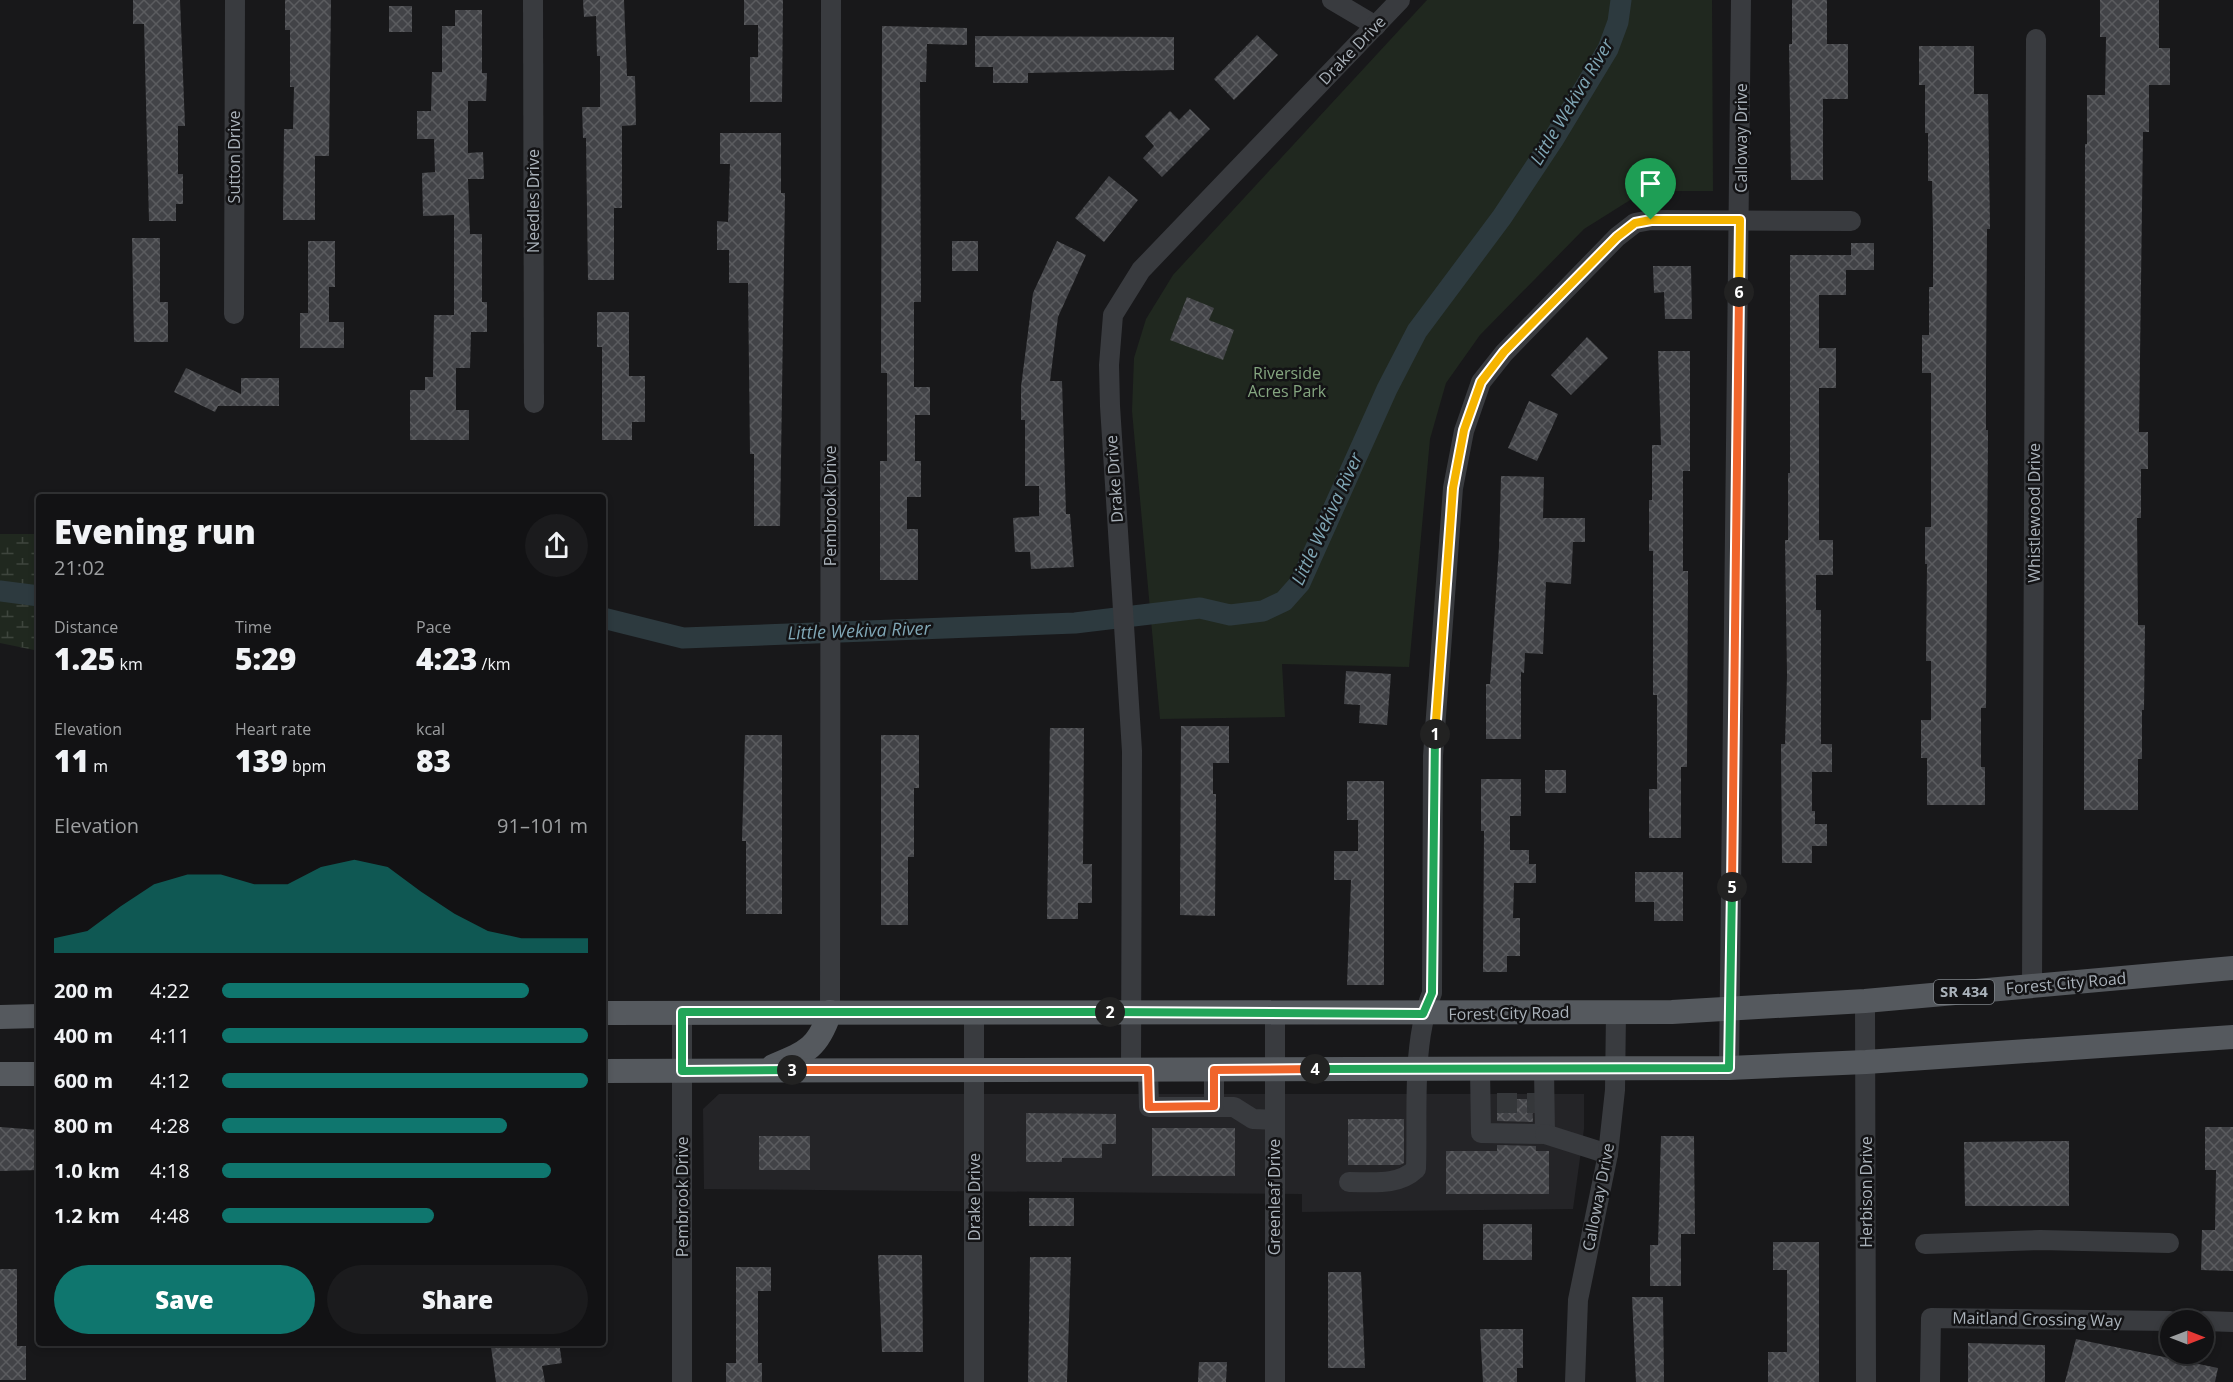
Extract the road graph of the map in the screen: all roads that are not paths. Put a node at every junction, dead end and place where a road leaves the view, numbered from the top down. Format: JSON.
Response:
{"nodes":[{"id":1,"x":235,"y":0,"type":"edge"},
{"id":2,"x":533,"y":0,"type":"edge"},
{"id":3,"x":831,"y":0,"type":"edge"},
{"id":4,"x":1332,"y":0,"type":"edge"},
{"id":5,"x":1400,"y":0,"type":"edge"},
{"id":6,"x":1741,"y":0,"type":"edge"},
{"id":7,"x":1376,"y":26,"type":"junction"},
{"id":8,"x":2036,"y":39,"type":"dead end"},
{"id":9,"x":1740,"y":220,"type":"junction"},
{"id":10,"x":1851,"y":221,"type":"dead end"},
{"id":11,"x":234,"y":314,"type":"dead end"},
{"id":12,"x":534,"y":403,"type":"dead end"},
{"id":13,"x":2233,"y":968,"type":"edge"},
{"id":14,"x":2032,"y":986,"type":"junction"},
{"id":15,"x":1865,"y":1001,"type":"junction"},
{"id":16,"x":1730,"y":1010,"type":"junction"},
{"id":17,"x":682,"y":1012,"type":"junction"},
{"id":18,"x":830,"y":1012,"type":"junction"},
{"id":19,"x":1132,"y":1012,"type":"junction"},
{"id":20,"x":1275,"y":1012,"type":"junction"},
{"id":21,"x":1616,"y":1012,"type":"junction"},
{"id":22,"x":606,"y":1013,"type":"edge"},
{"id":23,"x":974,"y":1013,"type":"junction"},
{"id":24,"x":1423,"y":1014,"type":"junction"},
{"id":25,"x":36,"y":1016,"type":"edge"},
{"id":26,"x":0,"y":1017,"type":"edge"},
{"id":27,"x":2233,"y":1037,"type":"edge"},
{"id":28,"x":1866,"y":1062,"type":"junction"},
{"id":29,"x":1419,"y":1068,"type":"junction"},
{"id":30,"x":1729,"y":1068,"type":"junction"},
{"id":31,"x":1480,"y":1069,"type":"junction"},
{"id":32,"x":1544,"y":1069,"type":"junction"},
{"id":33,"x":974,"y":1070,"type":"junction"},
{"id":34,"x":1140,"y":1070,"type":"junction"},
{"id":35,"x":1214,"y":1070,"type":"junction"},
{"id":36,"x":1275,"y":1070,"type":"junction"},
{"id":37,"x":1615,"y":1070,"type":"junction"},
{"id":38,"x":606,"y":1071,"type":"edge"},
{"id":39,"x":682,"y":1071,"type":"junction"},
{"id":40,"x":763,"y":1071,"type":"junction"},
{"id":41,"x":0,"y":1074,"type":"edge"},
{"id":42,"x":36,"y":1074,"type":"edge"},
{"id":43,"x":1214,"y":1106,"type":"junction"},
{"id":44,"x":1275,"y":1120,"type":"junction"},
{"id":45,"x":1545,"y":1134,"type":"junction"},
{"id":46,"x":1608,"y":1154,"type":"junction"},
{"id":47,"x":1348,"y":1182,"type":"dead end"},
{"id":48,"x":2169,"y":1243,"type":"dead end"},
{"id":49,"x":1925,"y":1244,"type":"dead end"},
{"id":50,"x":2160,"y":1321,"type":"edge"},
{"id":51,"x":2214,"y":1322,"type":"edge"},
{"id":52,"x":2233,"y":1322,"type":"edge"},
{"id":53,"x":682,"y":1382,"type":"edge"},
{"id":54,"x":974,"y":1382,"type":"edge"},
{"id":55,"x":1275,"y":1382,"type":"edge"},
{"id":56,"x":1575,"y":1382,"type":"edge"},
{"id":57,"x":1866,"y":1382,"type":"edge"},
{"id":58,"x":1930,"y":1382,"type":"edge"}],
"edges":[{"from":1,"to":11,"type":"street","name":"Sutton Drive"},
{"from":2,"to":12,"type":"street","name":"Needles Drive"},
{"from":3,"to":18,"type":"street","name":"Pembrook Drive"},
{"from":4,"to":7,"type":"street"},
{"from":5,"to":7,"type":"street","name":"Drake Drive"},
{"from":6,"to":9,"type":"street","name":"Calloway Drive"},
{"from":7,"to":19,"type":"street","name":"Drake Drive"},
{"from":8,"to":14,"type":"street","name":"Whistlewood Drive"},
{"from":9,"to":10,"type":"street"},
{"from":9,"to":16,"type":"street","name":"Calloway Drive"},
{"from":9,"to":24,"type":"street"},
{"from":13,"to":14,"type":"main road","name":"Forest City Road","number":"SR 434"},
{"from":14,"to":15,"type":"main road","name":"Forest City Road","number":"SR 434"},
{"from":15,"to":16,"type":"main road","name":"Forest City Road","number":"SR 434"},
{"from":15,"to":28,"type":"street","name":"Herbison Drive"},
{"from":16,"to":21,"type":"main road","name":"Forest City Road","number":"SR 434"},
{"from":16,"to":30,"type":"street","name":"Calloway Drive"},
{"from":17,"to":18,"type":"main road","name":"Forest City Road","number":"SR 434"},
{"from":17,"to":22,"type":"main road","name":"Forest City Road","number":"SR 434"},
{"from":17,"to":39,"type":"street","name":"Pembrook Drive"},
{"from":18,"to":23,"type":"main road","name":"Forest City Road","number":"SR 434"},
{"from":18,"to":40,"type":"main road"},
{"from":19,"to":20,"type":"main road","name":"Forest City Road","number":"SR 434"},
{"from":19,"to":23,"type":"main road","name":"Forest City Road","number":"SR 434"},
{"from":19,"to":34,"type":"street","name":"Drake Drive"},
{"from":20,"to":24,"type":"main road","name":"Forest City Road","number":"SR 434"},
{"from":20,"to":36,"type":"street","name":"Greenleaf Drive"},
{"from":21,"to":24,"type":"main road","name":"Forest City Road","number":"SR 434"},
{"from":21,"to":37,"type":"street","name":"Calloway Drive"},
{"from":23,"to":33,"type":"street","name":"Drake Drive"},
{"from":24,"to":29,"type":"street"},
{"from":25,"to":26,"type":"main road"},
{"from":27,"to":28,"type":"main road"},
{"from":28,"to":30,"type":"main road"},
{"from":28,"to":57,"type":"street","name":"Herbison Drive"},
{"from":29,"to":31,"type":"main road"},
{"from":29,"to":36,"type":"main road"},
{"from":29,"to":47,"type":"street"},
{"from":30,"to":37,"type":"main road"},
{"from":31,"to":32,"type":"main road"},
{"from":31,"to":45,"type":"street"},
{"from":32,"to":37,"type":"main road"},
{"from":32,"to":45,"type":"street"},
{"from":33,"to":34,"type":"main road"},
{"from":33,"to":40,"type":"main road"},
{"from":33,"to":54,"type":"street","name":"Drake Drive"},
{"from":34,"to":35,"type":"main road"},
{"from":34,"to":43,"type":"street","name":"Drake Drive"},
{"from":35,"to":36,"type":"main road"},
{"from":35,"to":43,"type":"street"},
{"from":36,"to":44,"type":"street","name":"Greenleaf Drive"},
{"from":37,"to":46,"type":"street","name":"Calloway Drive"},
{"from":38,"to":39,"type":"main road"},
{"from":39,"to":40,"type":"main road"},
{"from":39,"to":53,"type":"street","name":"Pembrook Drive"},
{"from":41,"to":42,"type":"main road"},
{"from":43,"to":44,"type":"street"},
{"from":44,"to":55,"type":"street","name":"Greenleaf Drive"},
{"from":45,"to":46,"type":"street"},
{"from":46,"to":56,"type":"street","name":"Calloway Drive"},
{"from":48,"to":49,"type":"street"},
{"from":50,"to":58,"type":"street","name":"Maitland Crossing Way"},
{"from":51,"to":52,"type":"street"}]}
